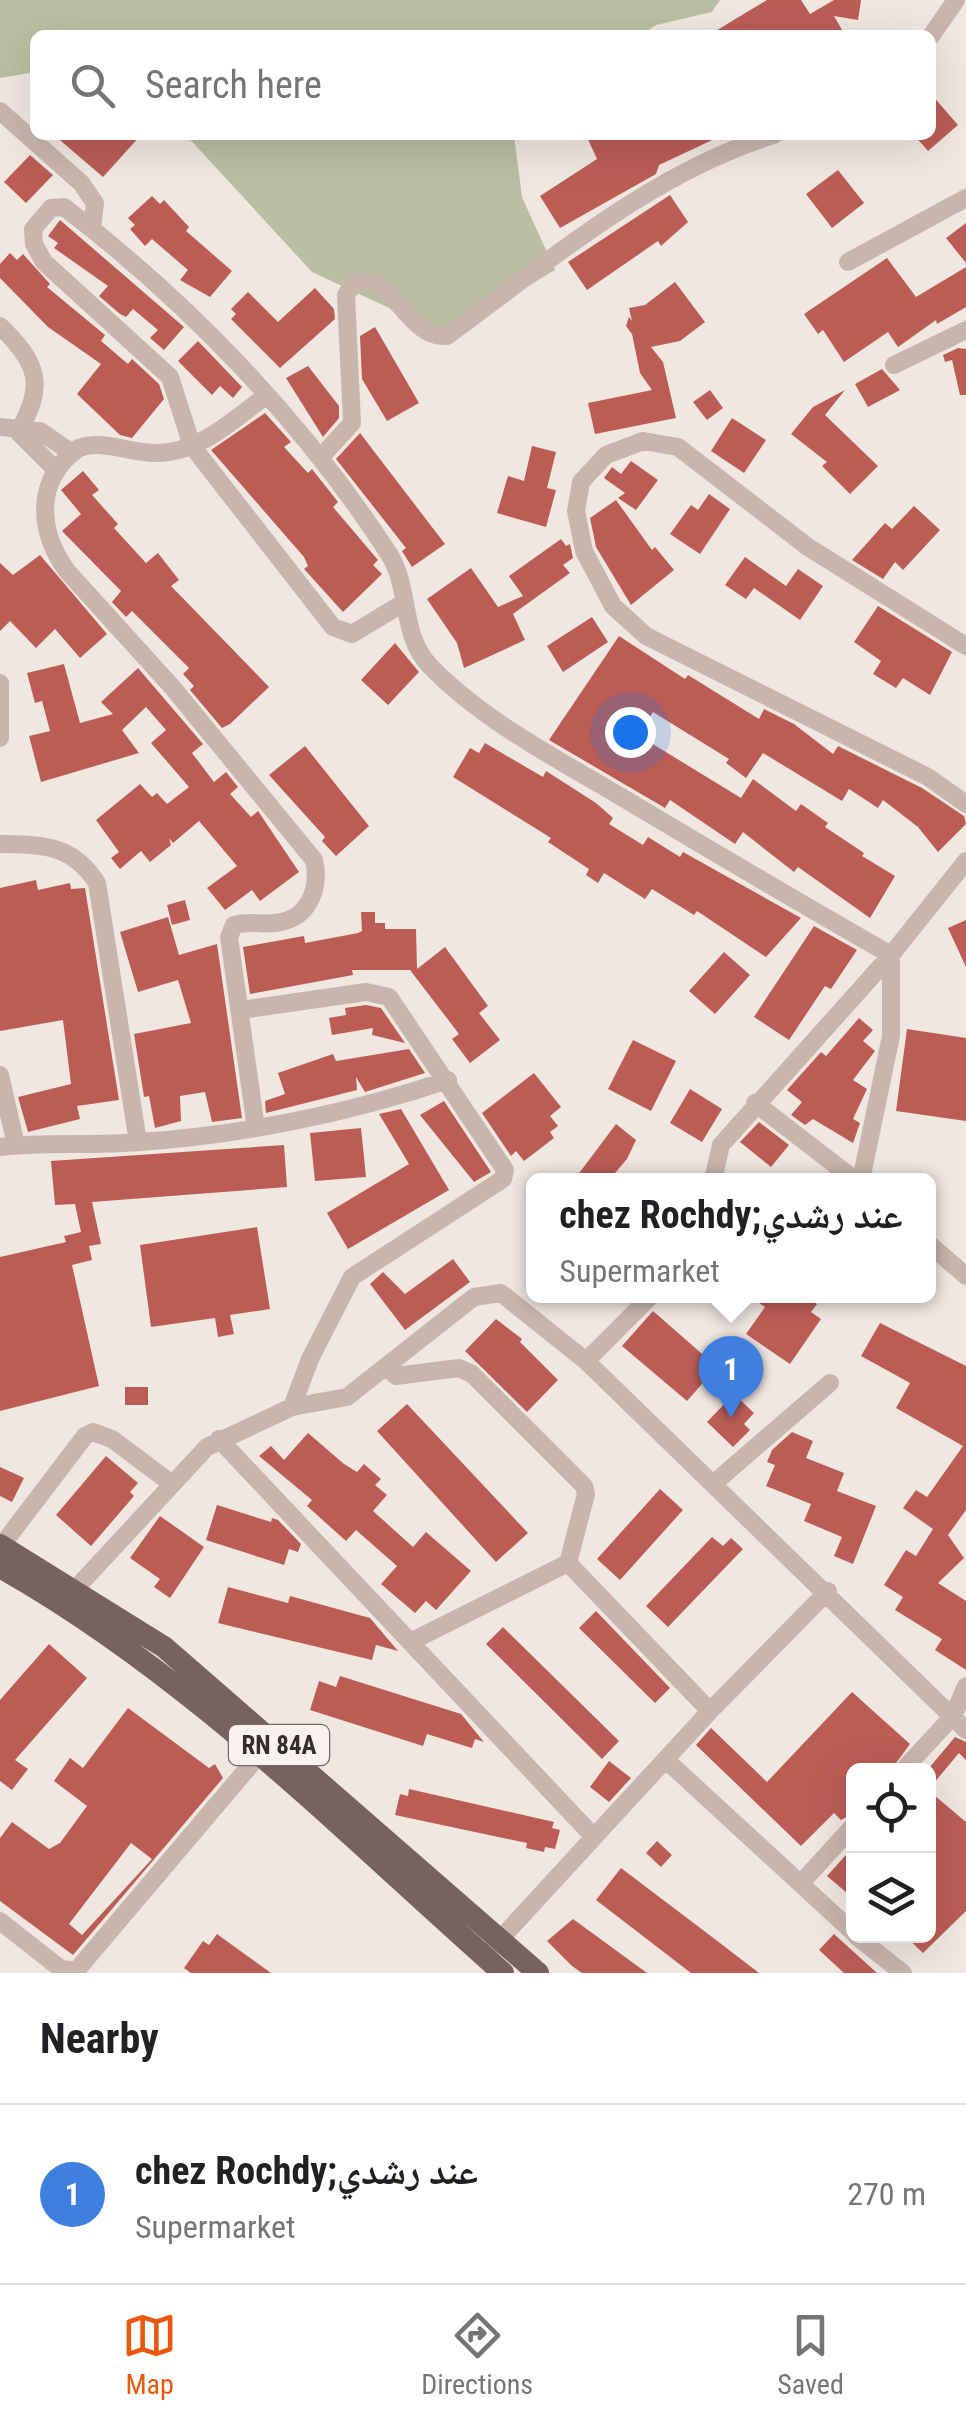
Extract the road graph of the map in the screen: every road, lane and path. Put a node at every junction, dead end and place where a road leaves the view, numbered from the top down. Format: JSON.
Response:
{"nodes":[{"id":1,"x":956,"y":0,"type":"edge"},
{"id":2,"x":935,"y":30,"type":"edge"},
{"id":3,"x":0,"y":110,"type":"edge"},
{"id":4,"x":30,"y":137,"type":"edge"},
{"id":5,"x":34,"y":140,"type":"edge"},
{"id":6,"x":763,"y":140,"type":"edge"},
{"id":7,"x":966,"y":198,"type":"edge"},
{"id":8,"x":92,"y":228,"type":"junction"},
{"id":9,"x":848,"y":262,"type":"dead end"},
{"id":10,"x":0,"y":326,"type":"edge"},
{"id":11,"x":966,"y":330,"type":"edge"},
{"id":12,"x":894,"y":365,"type":"dead end"},
{"id":13,"x":267,"y":395,"type":"junction"},
{"id":14,"x":9,"y":430,"type":"edge"},
{"id":15,"x":192,"y":446,"type":"junction"},
{"id":16,"x":72,"y":453,"type":"junction"},
{"id":17,"x":320,"y":458,"type":"junction"},
{"id":18,"x":57,"y":470,"type":"junction"},
{"id":19,"x":405,"y":602,"type":"junction"},
{"id":20,"x":966,"y":646,"type":"edge"},
{"id":21,"x":0,"y":683,"type":"edge"},
{"id":22,"x":0,"y":738,"type":"edge"},
{"id":23,"x":966,"y":804,"type":"edge"},
{"id":24,"x":0,"y":844,"type":"edge"},
{"id":25,"x":966,"y":862,"type":"edge"},
{"id":26,"x":891,"y":956,"type":"junction"},
{"id":27,"x":242,"y":1010,"type":"junction"},
{"id":28,"x":0,"y":1076,"type":"edge"},
{"id":29,"x":448,"y":1080,"type":"junction"},
{"id":30,"x":755,"y":1102,"type":"junction"},
{"id":31,"x":256,"y":1128,"type":"junction"},
{"id":32,"x":138,"y":1142,"type":"junction"},
{"id":33,"x":8,"y":1146,"type":"edge"},
{"id":34,"x":715,"y":1173,"type":"edge"},
{"id":35,"x":849,"y":1173,"type":"edge"},
{"id":36,"x":860,"y":1173,"type":"edge"},
{"id":37,"x":936,"y":1250,"type":"edge"},
{"id":38,"x":966,"y":1276,"type":"edge"},
{"id":39,"x":644,"y":1303,"type":"edge"},
{"id":40,"x":586,"y":1360,"type":"junction"},
{"id":41,"x":387,"y":1368,"type":"junction"},
{"id":42,"x":830,"y":1384,"type":"dead end"},
{"id":43,"x":292,"y":1407,"type":"junction"},
{"id":44,"x":220,"y":1439,"type":"junction"},
{"id":45,"x":172,"y":1484,"type":"junction"},
{"id":46,"x":713,"y":1484,"type":"junction"},
{"id":47,"x":1,"y":1552,"type":"edge"},
{"id":48,"x":568,"y":1563,"type":"junction"},
{"id":49,"x":828,"y":1592,"type":"junction"},
{"id":50,"x":69,"y":1596,"type":"junction"},
{"id":51,"x":412,"y":1641,"type":"junction"},
{"id":52,"x":966,"y":1686,"type":"edge"},
{"id":53,"x":710,"y":1711,"type":"junction"},
{"id":54,"x":960,"y":1723,"type":"edge"},
{"id":55,"x":259,"y":1755,"type":"junction"},
{"id":56,"x":666,"y":1760,"type":"junction"},
{"id":57,"x":912,"y":1763,"type":"edge"},
{"id":58,"x":846,"y":1833,"type":"edge"},
{"id":59,"x":592,"y":1836,"type":"junction"},
{"id":60,"x":800,"y":1882,"type":"junction"},
{"id":61,"x":0,"y":1921,"type":"edge"},
{"id":62,"x":846,"y":1925,"type":"edge"},
{"id":63,"x":866,"y":1943,"type":"edge"},
{"id":64,"x":492,"y":1948,"type":"junction"},
{"id":65,"x":504,"y":1973,"type":"edge"},
{"id":66,"x":538,"y":1973,"type":"edge"},
{"id":67,"x":903,"y":1973,"type":"edge"}],
"edges":[{"from":1,"to":2,"type":"street"},
{"from":3,"to":4,"type":"street"},
{"from":5,"to":8,"type":"street"},
{"from":6,"to":17,"type":"street"},
{"from":7,"to":9,"type":"street"},
{"from":8,"to":13,"type":"street"},
{"from":8,"to":15,"type":"street"},
{"from":10,"to":14,"type":"street"},
{"from":11,"to":12,"type":"street"},
{"from":13,"to":15,"type":"street"},
{"from":13,"to":17,"type":"street"},
{"from":14,"to":16,"type":"street"},
{"from":14,"to":18,"type":"street"},
{"from":15,"to":16,"type":"street"},
{"from":15,"to":19,"type":"street"},
{"from":16,"to":18,"type":"street"},
{"from":17,"to":19,"type":"street"},
{"from":18,"to":27,"type":"street"},
{"from":19,"to":26,"type":"street"},
{"from":20,"to":23,"type":"street"},
{"from":21,"to":22,"type":"street"},
{"from":24,"to":32,"type":"street"},
{"from":25,"to":26,"type":"street"},
{"from":26,"to":30,"type":"street"},
{"from":26,"to":36,"type":"street"},
{"from":27,"to":29,"type":"street"},
{"from":27,"to":31,"type":"street"},
{"from":28,"to":33,"type":"street"},
{"from":29,"to":31,"type":"street"},
{"from":29,"to":43,"type":"street"},
{"from":30,"to":34,"type":"street"},
{"from":30,"to":35,"type":"street"},
{"from":31,"to":32,"type":"street"},
{"from":32,"to":33,"type":"street"},
{"from":37,"to":38,"type":"street"},
{"from":39,"to":40,"type":"street"},
{"from":40,"to":41,"type":"street"},
{"from":40,"to":46,"type":"street"},
{"from":41,"to":43,"type":"street"},
{"from":41,"to":48,"type":"street"},
{"from":42,"to":46,"type":"street"},
{"from":43,"to":44,"type":"street"},
{"from":44,"to":45,"type":"street"},
{"from":44,"to":51,"type":"street"},
{"from":45,"to":47,"type":"street"},
{"from":45,"to":50,"type":"street"},
{"from":46,"to":49,"type":"street"},
{"from":47,"to":50,"type":"main road","number":"RN 84A"},
{"from":48,"to":51,"type":"street"},
{"from":48,"to":53,"type":"street"},
{"from":49,"to":53,"type":"street"},
{"from":49,"to":54,"type":"street"},
{"from":50,"to":55,"type":"main road","number":"RN 84A"},
{"from":50,"to":64,"type":"main road","number":"RN 84A"},
{"from":51,"to":59,"type":"street"},
{"from":52,"to":54,"type":"street"},
{"from":53,"to":56,"type":"street"},
{"from":54,"to":57,"type":"street"},
{"from":55,"to":61,"type":"street"},
{"from":55,"to":64,"type":"main road","number":"RN 84A"},
{"from":56,"to":59,"type":"street"},
{"from":56,"to":60,"type":"street"},
{"from":58,"to":60,"type":"street"},
{"from":59,"to":64,"type":"street"},
{"from":60,"to":62,"type":"street"},
{"from":63,"to":67,"type":"street"},
{"from":64,"to":65,"type":"main road","number":"RN 84A"},
{"from":64,"to":66,"type":"main road","number":"RN 84A"}]}
